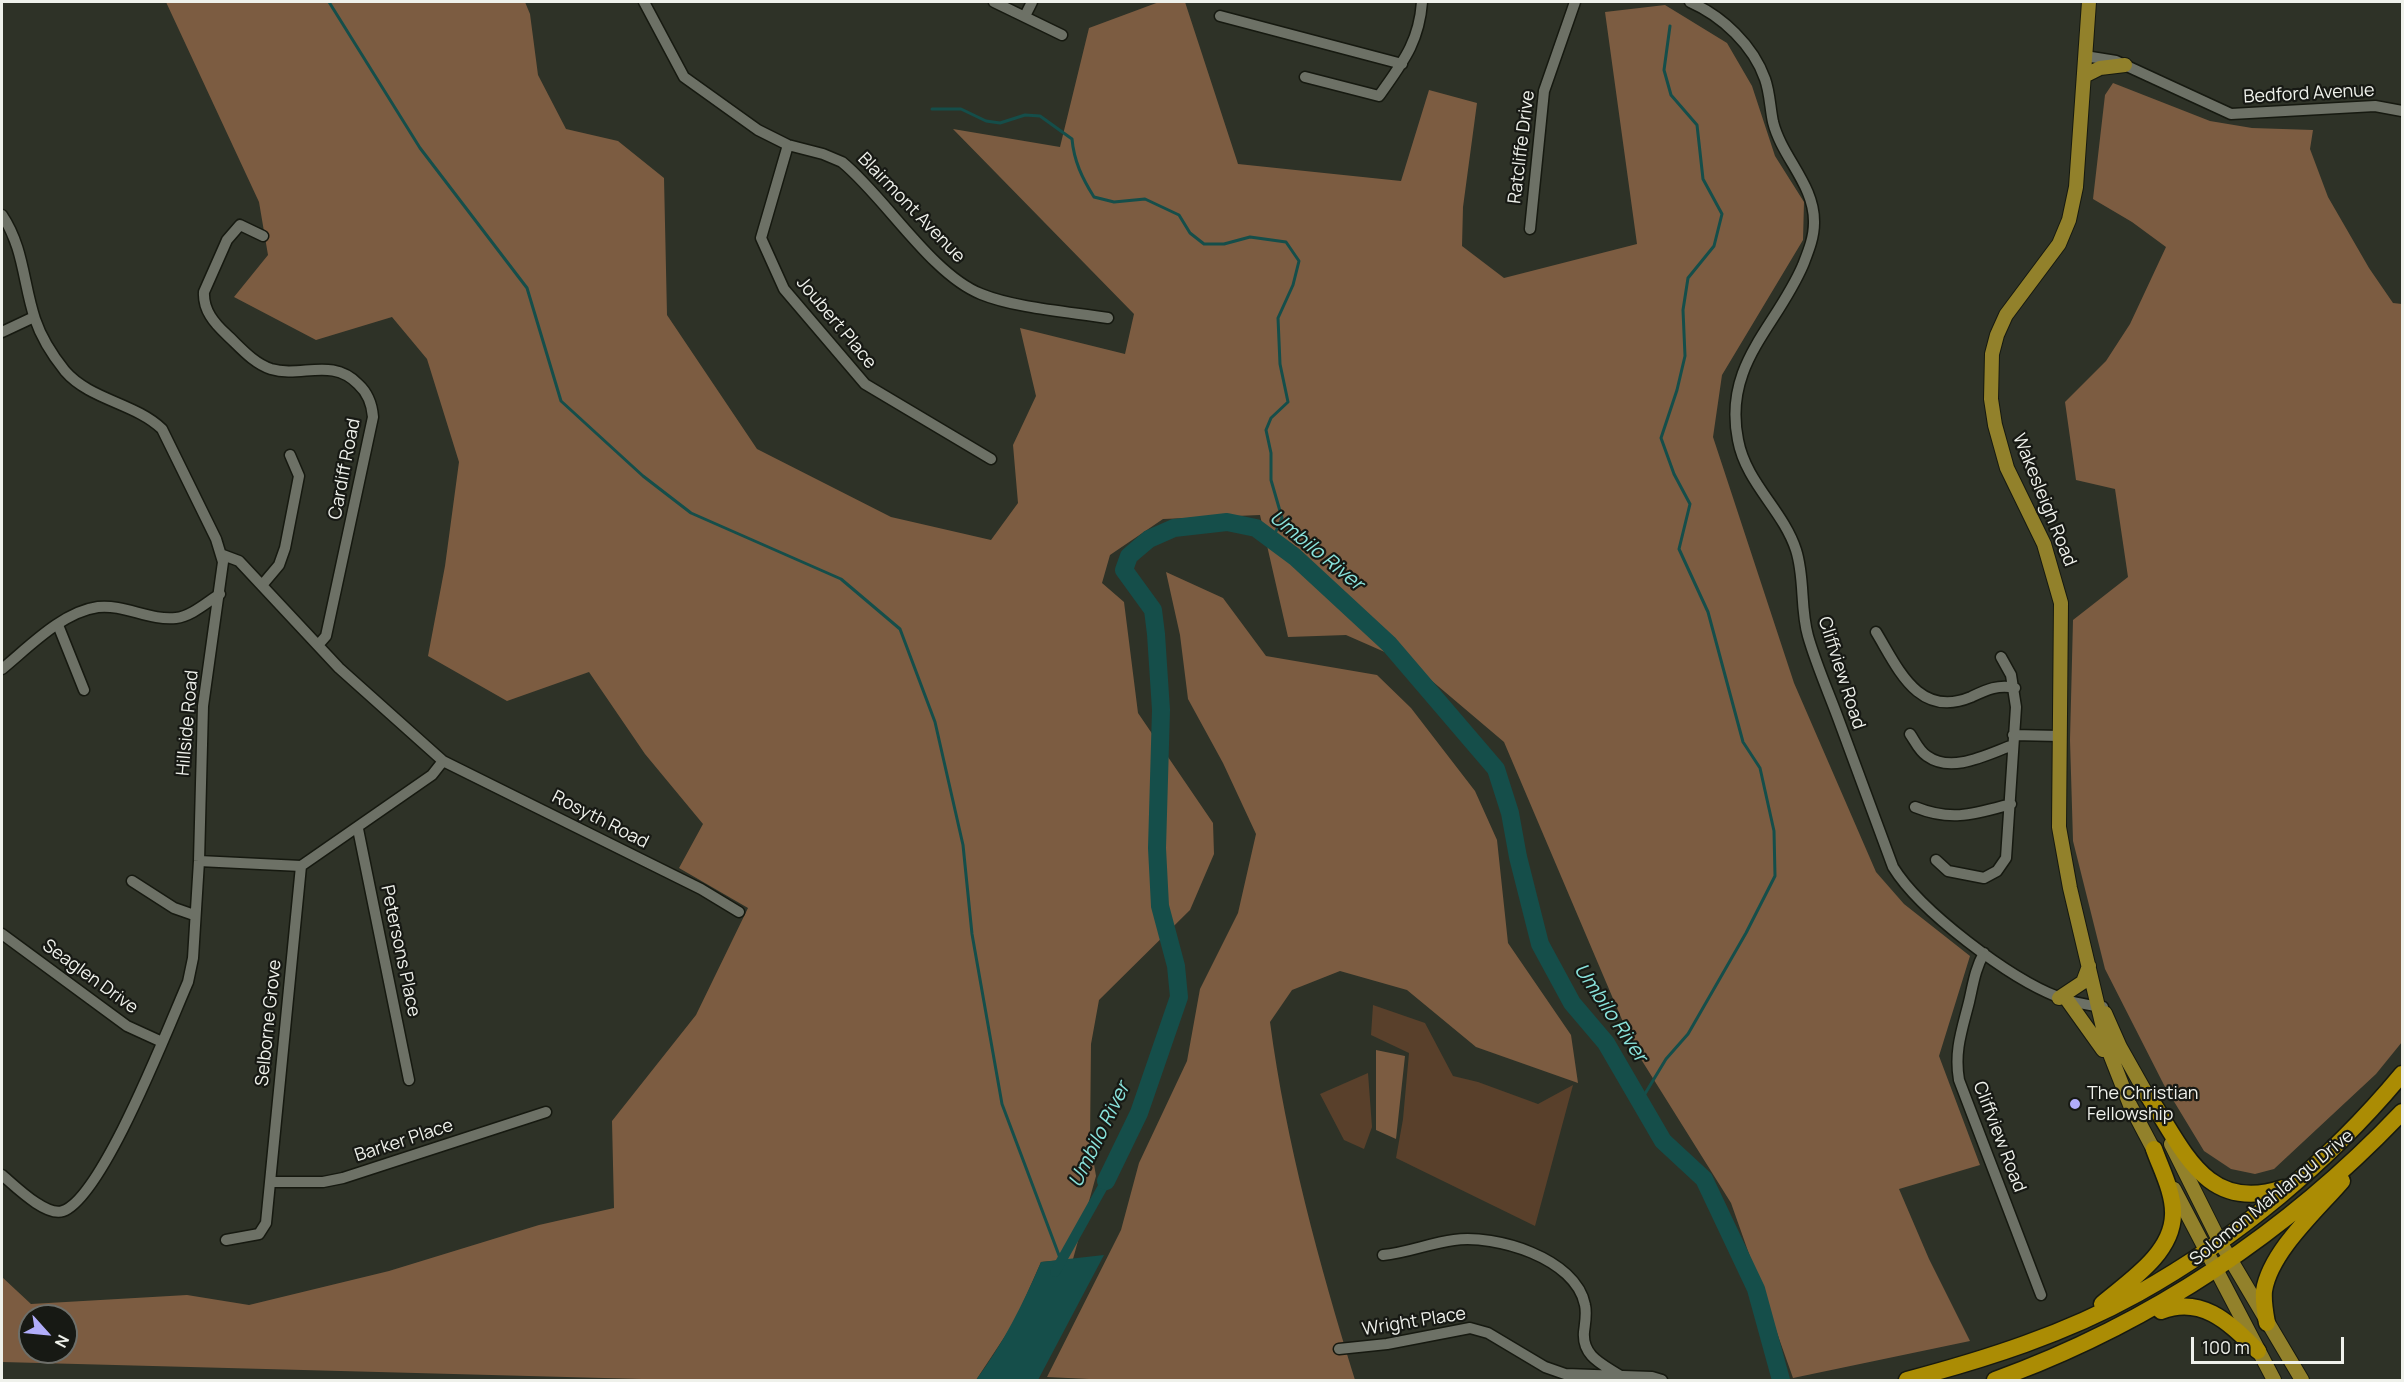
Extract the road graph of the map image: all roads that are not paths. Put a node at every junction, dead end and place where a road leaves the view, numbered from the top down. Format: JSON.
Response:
{"nodes":[{"id":1,"x":644,"y":2,"type":"edge"},
{"id":2,"x":994,"y":2,"type":"edge"},
{"id":3,"x":1032,"y":2,"type":"edge"},
{"id":4,"x":1422,"y":2,"type":"edge"},
{"id":5,"x":1575,"y":2,"type":"edge"},
{"id":6,"x":1690,"y":2,"type":"edge"},
{"id":7,"x":2089,"y":2,"type":"edge"},
{"id":8,"x":1025,"y":16,"type":"junction"},
{"id":9,"x":1220,"y":16,"type":"dead end"},
{"id":10,"x":1062,"y":35,"type":"dead end"},
{"id":11,"x":2085,"y":56,"type":"junction"},
{"id":12,"x":1402,"y":64,"type":"junction"},
{"id":13,"x":2125,"y":65,"type":"junction"},
{"id":14,"x":2084,"y":76,"type":"junction"},
{"id":15,"x":1305,"y":77,"type":"dead end"},
{"id":16,"x":2402,"y":110,"type":"edge"},
{"id":17,"x":788,"y":145,"type":"junction"},
{"id":18,"x":2,"y":215,"type":"edge"},
{"id":19,"x":1530,"y":229,"type":"dead end"},
{"id":20,"x":263,"y":236,"type":"dead end"},
{"id":21,"x":34,"y":317,"type":"junction"},
{"id":22,"x":1108,"y":318,"type":"dead end"},
{"id":23,"x":2,"y":332,"type":"edge"},
{"id":24,"x":290,"y":455,"type":"dead end"},
{"id":25,"x":992,"y":459,"type":"dead end"},
{"id":26,"x":223,"y":555,"type":"junction"},
{"id":27,"x":263,"y":584,"type":"junction"},
{"id":28,"x":220,"y":594,"type":"junction"},
{"id":29,"x":58,"y":625,"type":"junction"},
{"id":30,"x":1876,"y":632,"type":"dead end"},
{"id":31,"x":319,"y":644,"type":"junction"},
{"id":32,"x":2001,"y":657,"type":"dead end"},
{"id":33,"x":2,"y":669,"type":"edge"},
{"id":34,"x":2015,"y":688,"type":"junction"},
{"id":35,"x":84,"y":690,"type":"dead end"},
{"id":36,"x":1910,"y":734,"type":"dead end"},
{"id":37,"x":2060,"y":736,"type":"junction"},
{"id":38,"x":2013,"y":740,"type":"junction"},
{"id":39,"x":443,"y":761,"type":"junction"},
{"id":40,"x":2011,"y":804,"type":"junction"},
{"id":41,"x":1915,"y":807,"type":"dead end"},
{"id":42,"x":358,"y":829,"type":"junction"},
{"id":43,"x":1936,"y":860,"type":"dead end"},
{"id":44,"x":199,"y":861,"type":"junction"},
{"id":45,"x":302,"y":866,"type":"junction"},
{"id":46,"x":132,"y":881,"type":"dead end"},
{"id":47,"x":739,"y":912,"type":"dead end"},
{"id":48,"x":194,"y":915,"type":"junction"},
{"id":49,"x":2,"y":934,"type":"edge"},
{"id":50,"x":1984,"y":953,"type":"junction"},
{"id":51,"x":2089,"y":966,"type":"junction"},
{"id":52,"x":2063,"y":999,"type":"junction"},
{"id":53,"x":2098,"y":1003,"type":"junction"},
{"id":54,"x":162,"y":1042,"type":"junction"},
{"id":55,"x":2118,"y":1074,"type":"junction"},
{"id":56,"x":2403,"y":1074,"type":"edge"},
{"id":57,"x":409,"y":1080,"type":"dead end"},
{"id":58,"x":2147,"y":1094,"type":"junction"},
{"id":59,"x":546,"y":1112,"type":"dead end"},
{"id":60,"x":2403,"y":1112,"type":"edge"},
{"id":61,"x":2379,"y":1137,"type":"junction"},
{"id":62,"x":2154,"y":1149,"type":"junction"},
{"id":63,"x":2,"y":1175,"type":"edge"},
{"id":64,"x":270,"y":1182,"type":"junction"},
{"id":65,"x":2295,"y":1184,"type":"junction"},
{"id":66,"x":226,"y":1240,"type":"dead end"},
{"id":67,"x":2219,"y":1240,"type":"junction"},
{"id":68,"x":2204,"y":1251,"type":"junction"},
{"id":69,"x":1383,"y":1255,"type":"dead end"},
{"id":70,"x":2230,"y":1259,"type":"junction"},
{"id":71,"x":2214,"y":1270,"type":"junction"},
{"id":72,"x":2041,"y":1295,"type":"dead end"},
{"id":73,"x":2083,"y":1320,"type":"junction"},
{"id":74,"x":2267,"y":1323,"type":"junction"},
{"id":75,"x":2122,"y":1327,"type":"junction"},
{"id":76,"x":1339,"y":1349,"type":"dead end"},
{"id":77,"x":2258,"y":1351,"type":"junction"},
{"id":78,"x":1619,"y":1375,"type":"junction"},
{"id":79,"x":1662,"y":1380,"type":"edge"},
{"id":80,"x":1907,"y":1380,"type":"edge"},
{"id":81,"x":1995,"y":1380,"type":"edge"},
{"id":82,"x":2274,"y":1380,"type":"edge"},
{"id":83,"x":2302,"y":1380,"type":"edge"}],
"edges":[{"from":1,"to":17,"type":"street","name":"Blairmont Avenue"},
{"from":2,"to":8,"type":"street"},
{"from":3,"to":8,"type":"street"},
{"from":4,"to":12,"type":"street"},
{"from":5,"to":19,"type":"street","name":"Ratcliffe Drive"},
{"from":6,"to":50,"type":"street","name":"Cliffview Road"},
{"from":7,"to":11,"type":"main road","name":"Wakesleigh Road"},
{"from":8,"to":10,"type":"street"},
{"from":9,"to":12,"type":"street"},
{"from":11,"to":13,"type":"street","name":"Bedford Avenue"},
{"from":11,"to":14,"type":"main road","name":"Wakesleigh Road"},
{"from":12,"to":15,"type":"street"},
{"from":13,"to":14,"type":"main road"},
{"from":13,"to":16,"type":"street","name":"Bedford Avenue"},
{"from":14,"to":37,"type":"main road","name":"Wakesleigh Road"},
{"from":17,"to":22,"type":"street","name":"Blairmont Avenue"},
{"from":17,"to":25,"type":"street","name":"Joubert Place"},
{"from":18,"to":21,"type":"street"},
{"from":20,"to":31,"type":"street","name":"Cardiff Road"},
{"from":21,"to":23,"type":"street"},
{"from":21,"to":26,"type":"street"},
{"from":24,"to":27,"type":"street"},
{"from":26,"to":27,"type":"street"},
{"from":26,"to":28,"type":"street","name":"Hillside Road"},
{"from":27,"to":31,"type":"street"},
{"from":28,"to":29,"type":"street"},
{"from":28,"to":44,"type":"street","name":"Hillside Road"},
{"from":29,"to":33,"type":"street"},
{"from":29,"to":35,"type":"street"},
{"from":30,"to":34,"type":"street"},
{"from":31,"to":39,"type":"street"},
{"from":32,"to":34,"type":"street"},
{"from":34,"to":38,"type":"street"},
{"from":36,"to":38,"type":"street"},
{"from":37,"to":38,"type":"street"},
{"from":37,"to":51,"type":"main road","name":"Wakesleigh Road"},
{"from":38,"to":40,"type":"street"},
{"from":39,"to":42,"type":"street"},
{"from":39,"to":47,"type":"street","name":"Rosyth Road"},
{"from":40,"to":41,"type":"street"},
{"from":40,"to":43,"type":"street"},
{"from":42,"to":45,"type":"street"},
{"from":42,"to":57,"type":"street","name":"Petersons Place"},
{"from":44,"to":45,"type":"street"},
{"from":44,"to":48,"type":"street","name":"Hillside Road"},
{"from":45,"to":64,"type":"street","name":"Selborne Grove"},
{"from":46,"to":48,"type":"street"},
{"from":48,"to":54,"type":"street","name":"Hillside Road"},
{"from":49,"to":54,"type":"street","name":"Seaglen Drive"},
{"from":50,"to":52,"type":"street","name":"Cliffview Road"},
{"from":50,"to":72,"type":"street","name":"Cliffview Road"},
{"from":51,"to":52,"type":"main road"},
{"from":51,"to":53,"type":"main road","name":"Wakesleigh Road"},
{"from":52,"to":53,"type":"street","name":"Cliffview Road"},
{"from":52,"to":55,"type":"main road"},
{"from":53,"to":55,"type":"main road","name":"Wakesleigh Road"},
{"from":53,"to":58,"type":"main road","name":"Wakesleigh Road"},
{"from":54,"to":63,"type":"street","name":"Hillside Road"},
{"from":55,"to":62,"type":"main road","name":"Wakesleigh Road"},
{"from":56,"to":65,"type":"highway","name":"Solomon Mahlangu Drive"},
{"from":58,"to":65,"type":"highway"},
{"from":58,"to":67,"type":"main road","name":"Wakesleigh Road"},
{"from":59,"to":64,"type":"street","name":"Barker Place"},
{"from":60,"to":61,"type":"highway","name":"Solomon Mahlangu Drive"},
{"from":61,"to":70,"type":"highway","name":"Solomon Mahlangu Drive"},
{"from":61,"to":74,"type":"highway"},
{"from":62,"to":68,"type":"main road","name":"Wakesleigh Road"},
{"from":62,"to":73,"type":"highway"},
{"from":64,"to":66,"type":"street","name":"Selborne Grove"},
{"from":65,"to":67,"type":"highway","name":"Solomon Mahlangu Drive"},
{"from":67,"to":68,"type":"highway","name":"Solomon Mahlangu Drive"},
{"from":67,"to":70,"type":"main road","name":"Wakesleigh Road"},
{"from":68,"to":71,"type":"main road","name":"Wakesleigh Road"},
{"from":68,"to":73,"type":"highway","name":"Solomon Mahlangu Drive"},
{"from":69,"to":78,"type":"street"},
{"from":70,"to":71,"type":"highway","name":"Solomon Mahlangu Drive"},
{"from":70,"to":74,"type":"main road","name":"Wakesleigh Road"},
{"from":71,"to":75,"type":"highway","name":"Solomon Mahlangu Drive"},
{"from":71,"to":77,"type":"main road","name":"Wakesleigh Road"},
{"from":73,"to":80,"type":"highway","name":"Solomon Mahlangu Drive"},
{"from":74,"to":83,"type":"main road","name":"Wakesleigh Road"},
{"from":75,"to":77,"type":"highway"},
{"from":75,"to":81,"type":"highway","name":"Solomon Mahlangu Drive"},
{"from":76,"to":78,"type":"street","name":"Wright Place"},
{"from":77,"to":82,"type":"main road","name":"Wakesleigh Road"},
{"from":78,"to":79,"type":"street","name":"Wright Place"}]}
